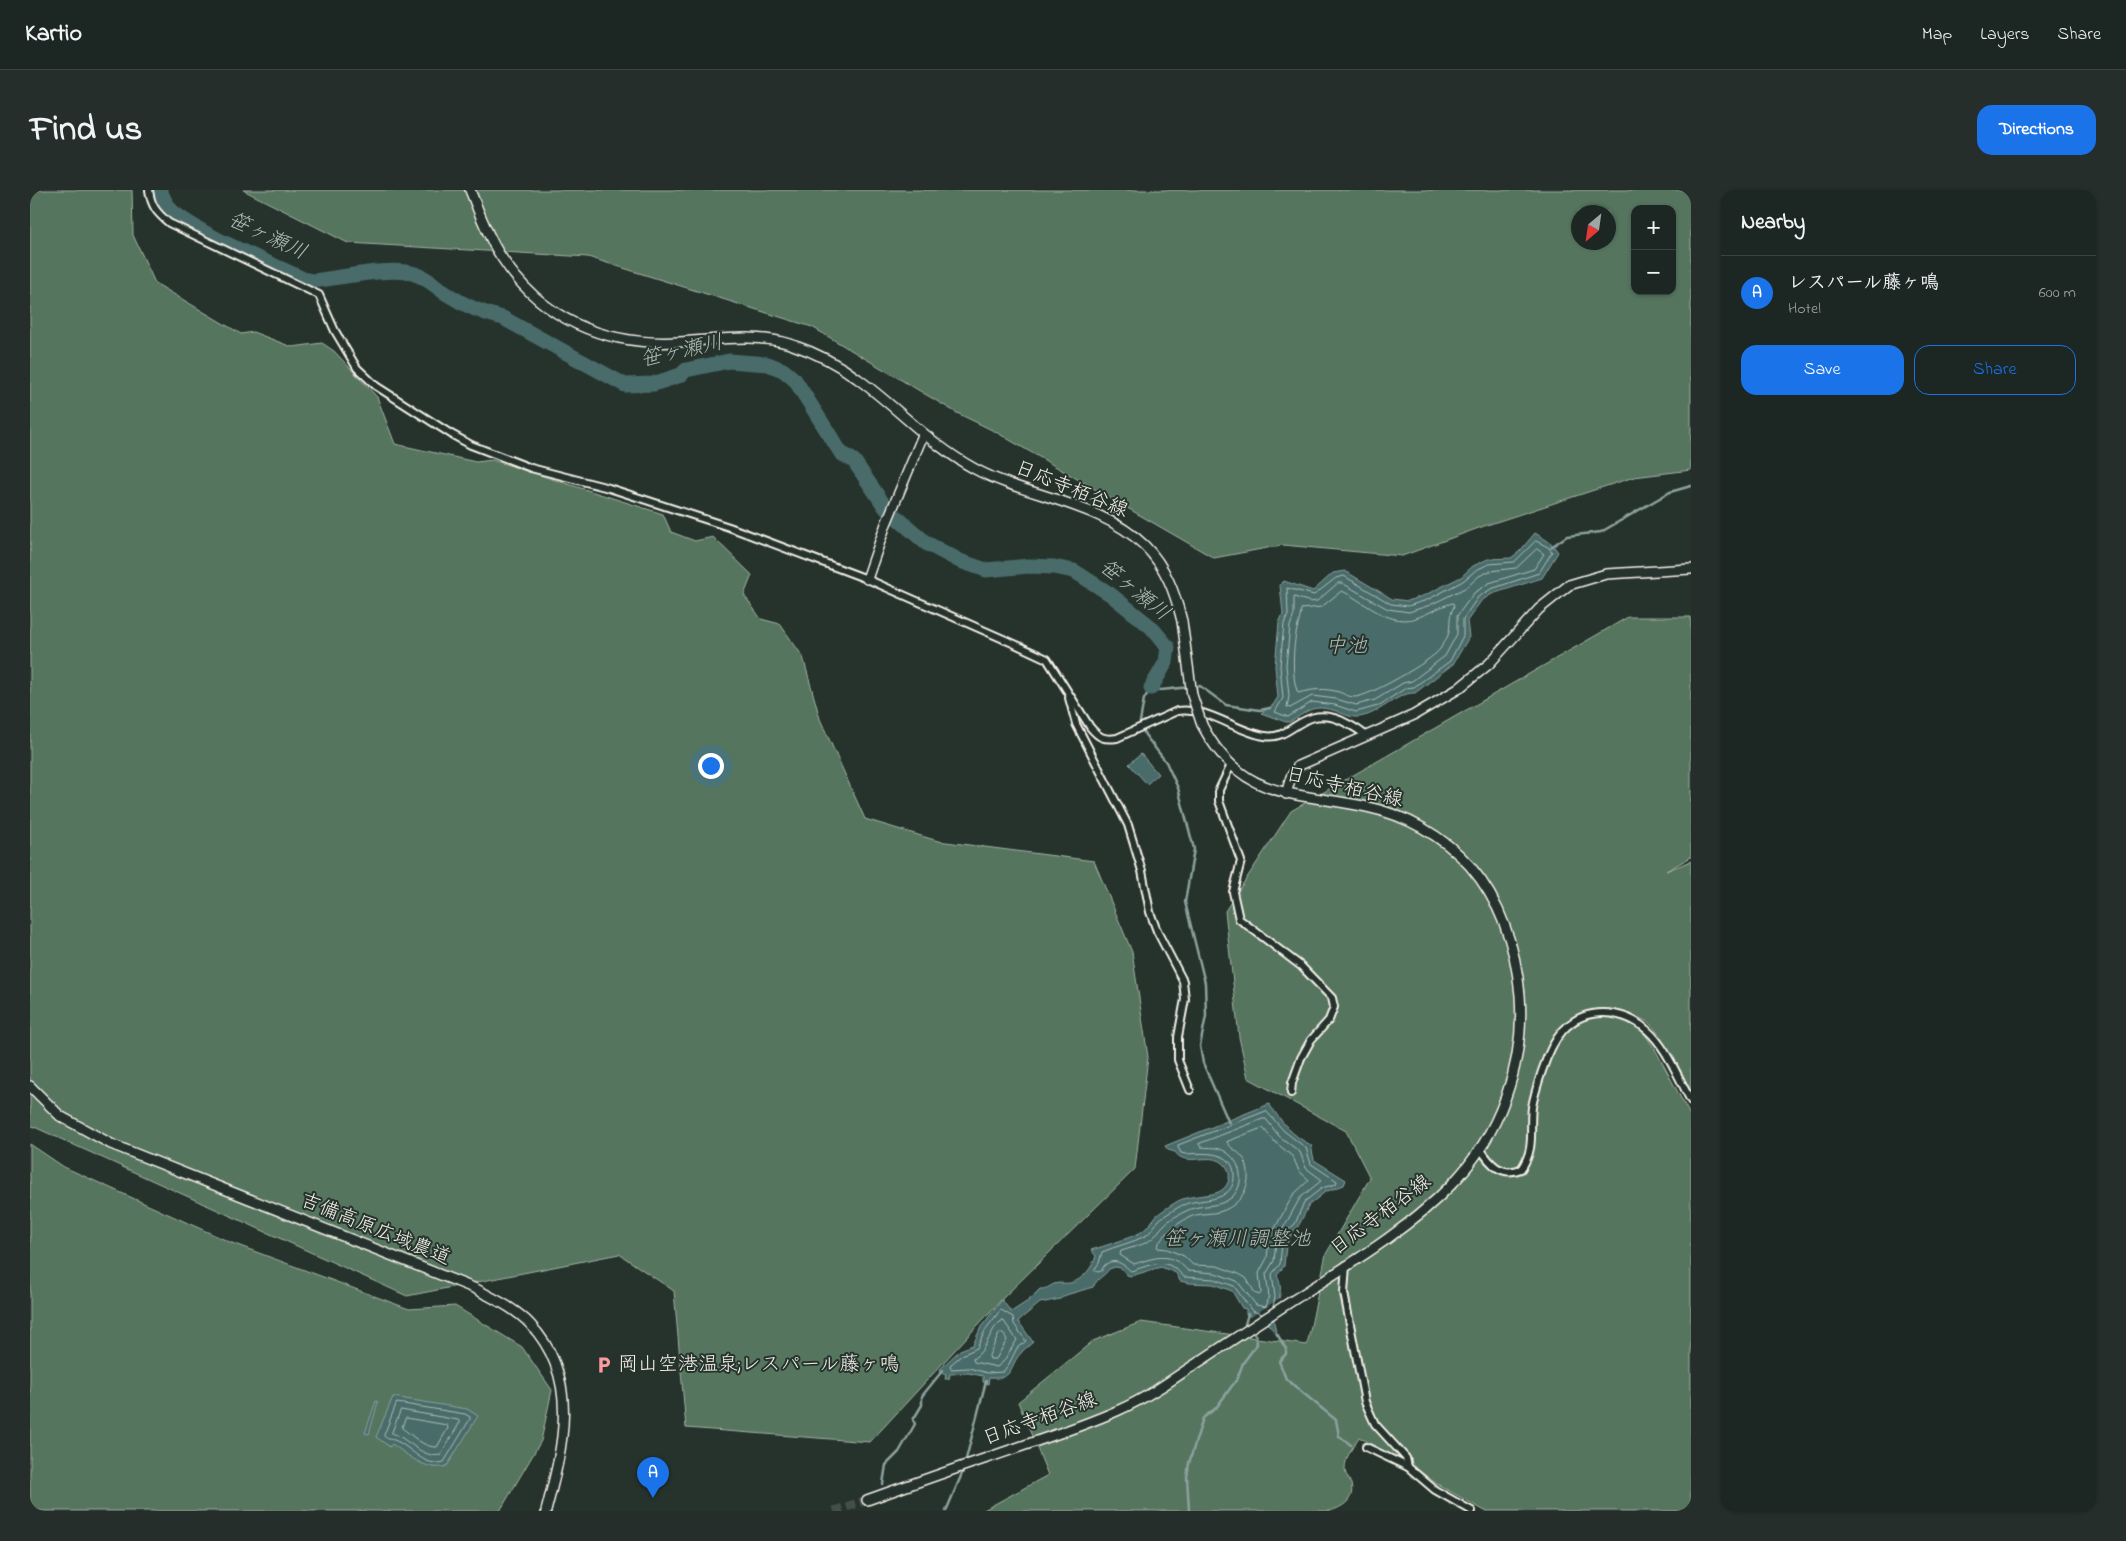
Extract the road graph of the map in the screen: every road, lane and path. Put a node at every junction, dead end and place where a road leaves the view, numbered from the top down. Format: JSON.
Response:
{"nodes":[{"id":1,"x":148,"y":190,"type":"edge"},
{"id":2,"x":470,"y":190,"type":"edge"},
{"id":3,"x":923,"y":435,"type":"junction"},
{"id":4,"x":1691,"y":569,"type":"edge"},
{"id":5,"x":867,"y":580,"type":"junction"},
{"id":6,"x":1067,"y":690,"type":"junction"},
{"id":7,"x":1366,"y":736,"type":"junction"},
{"id":8,"x":1231,"y":764,"type":"junction"},
{"id":9,"x":1286,"y":794,"type":"junction"},
{"id":10,"x":30,"y":1086,"type":"edge"},
{"id":11,"x":1190,"y":1090,"type":"dead end"},
{"id":12,"x":1291,"y":1092,"type":"dead end"},
{"id":13,"x":1691,"y":1101,"type":"edge"},
{"id":14,"x":1480,"y":1148,"type":"junction"},
{"id":15,"x":1346,"y":1265,"type":"junction"},
{"id":16,"x":1366,"y":1447,"type":"dead end"},
{"id":17,"x":1408,"y":1467,"type":"junction"},
{"id":18,"x":867,"y":1500,"type":"tunnel mouth"},
{"id":19,"x":546,"y":1511,"type":"edge"},
{"id":20,"x":1472,"y":1511,"type":"edge"}],
"edges":[{"from":1,"to":5,"type":"street"},
{"from":2,"to":3,"type":"main road","name":"日応寺栢谷線"},
{"from":3,"to":5,"type":"main road"},
{"from":3,"to":8,"type":"main road","name":"日応寺栢谷線","bridge":true},
{"from":4,"to":7,"type":"main road"},
{"from":5,"to":6,"type":"street"},
{"from":6,"to":7,"type":"street"},
{"from":6,"to":11,"type":"street"},
{"from":7,"to":9,"type":"main road"},
{"from":8,"to":9,"type":"main road","name":"日応寺栢谷線"},
{"from":8,"to":12,"type":"street"},
{"from":9,"to":14,"type":"main road","name":"日応寺栢谷線"},
{"from":10,"to":19,"type":"main road","name":"吉備高原広域農道"},
{"from":13,"to":14,"type":"street"},
{"from":14,"to":15,"type":"main road","name":"日応寺栢谷線"},
{"from":15,"to":17,"type":"street"},
{"from":15,"to":18,"type":"main road","name":"日応寺栢谷線"},
{"from":16,"to":17,"type":"street"},
{"from":17,"to":20,"type":"street"}]}
